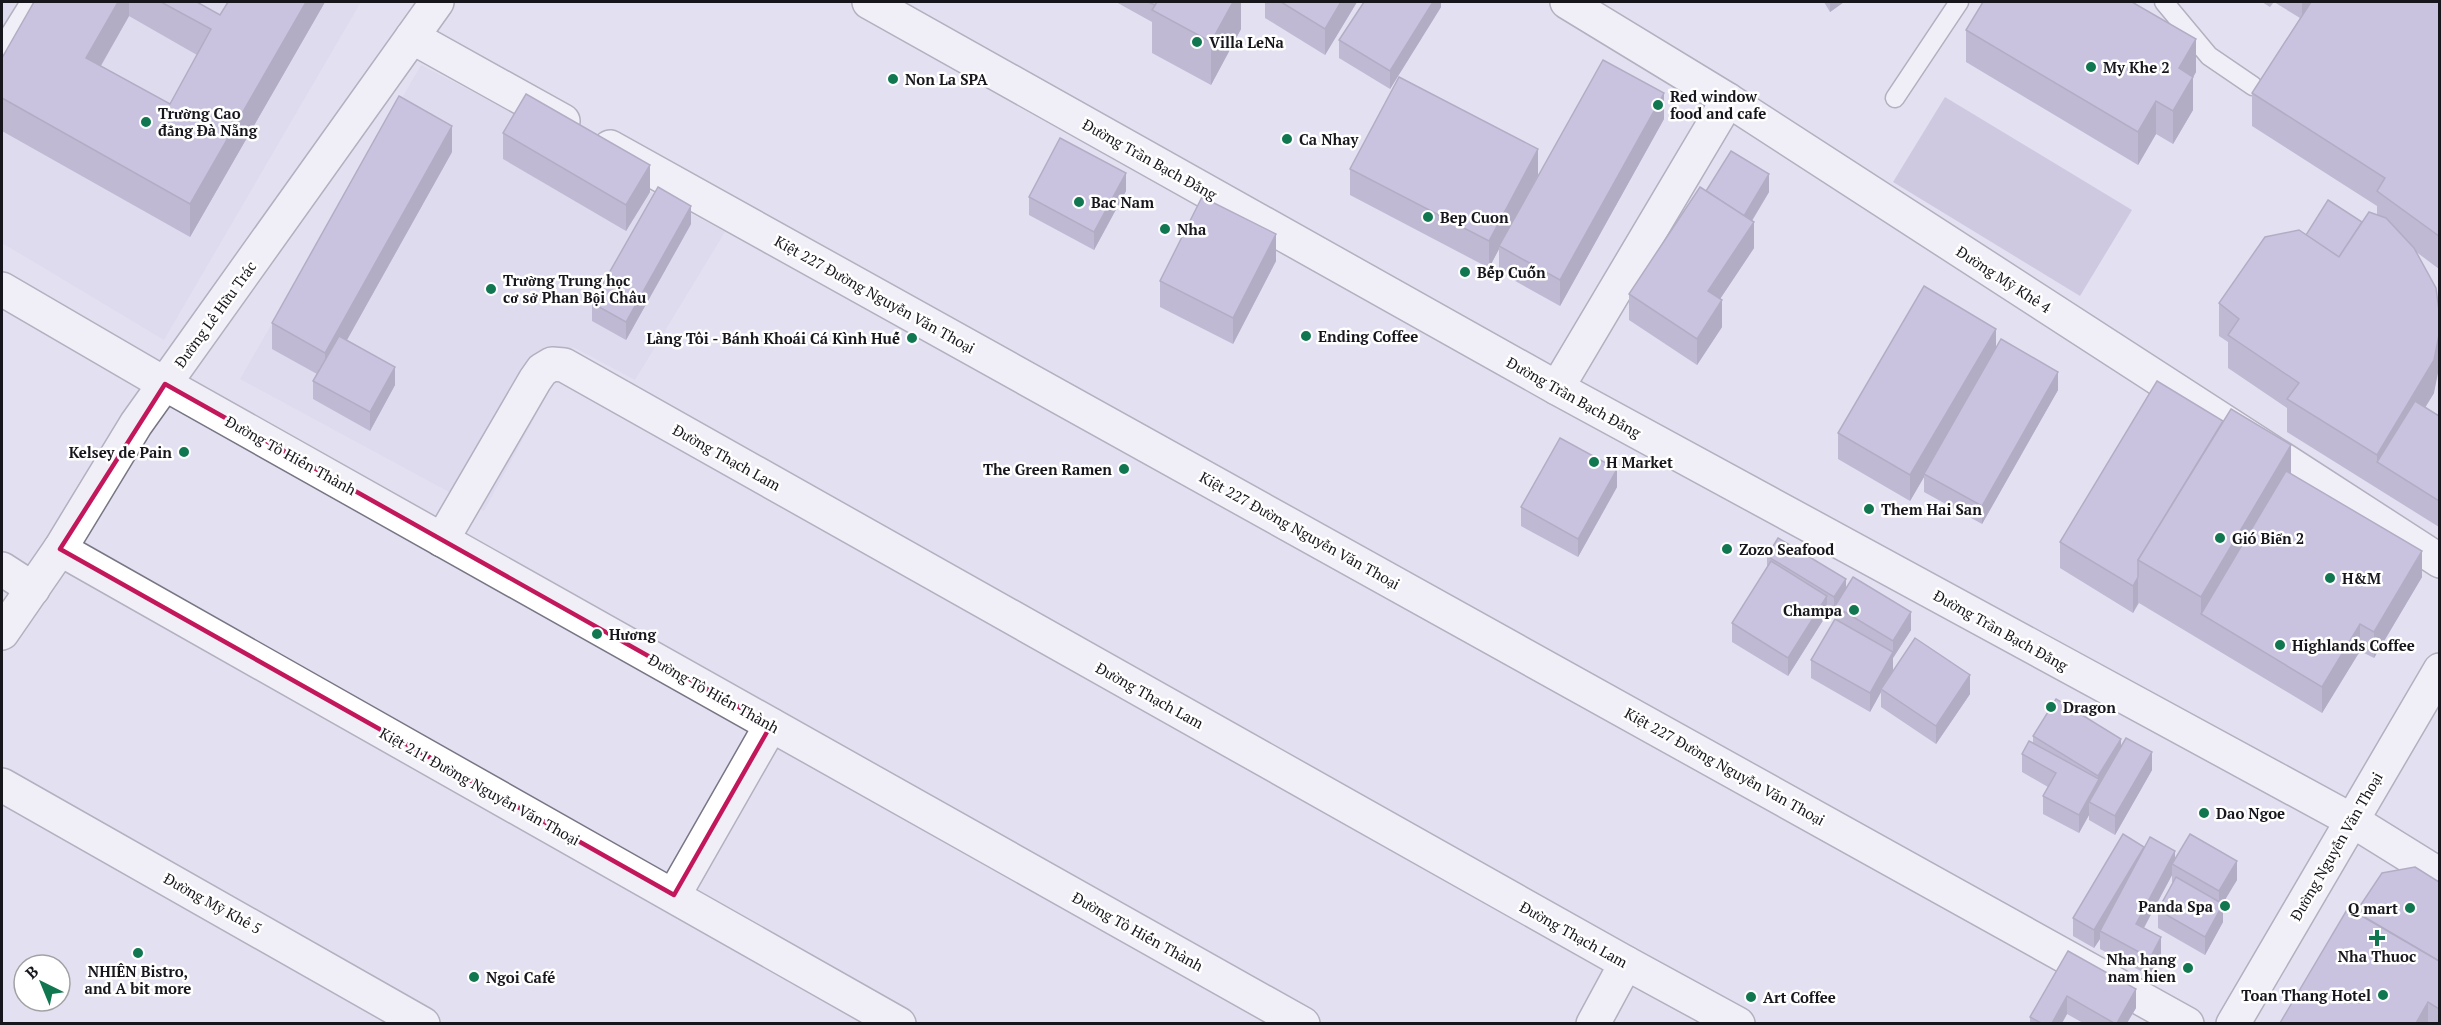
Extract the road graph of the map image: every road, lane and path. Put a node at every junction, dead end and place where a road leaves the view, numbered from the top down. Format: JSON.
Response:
{"nodes":[{"id":1,"x":30,"y":2,"type":"edge"},
{"id":2,"x":437,"y":2,"type":"edge"},
{"id":3,"x":1567,"y":2,"type":"edge"},
{"id":4,"x":1959,"y":2,"type":"edge"},
{"id":5,"x":2164,"y":2,"type":"edge"},
{"id":6,"x":876,"y":3,"type":"edge"},
{"id":7,"x":412,"y":38,"type":"junction"},
{"id":8,"x":2,"y":47,"type":"edge"},
{"id":9,"x":2253,"y":86,"type":"edge"},
{"id":10,"x":1895,"y":98,"type":"dead end"},
{"id":11,"x":1728,"y":100,"type":"junction"},
{"id":12,"x":2,"y":289,"type":"edge"},
{"id":13,"x":165,"y":384,"type":"junction"},
{"id":14,"x":1557,"y":388,"type":"junction"},
{"id":15,"x":442,"y":540,"type":"junction"},
{"id":16,"x":60,"y":549,"type":"junction"},
{"id":17,"x":2439,"y":561,"type":"edge"},
{"id":18,"x":2,"y":569,"type":"edge"},
{"id":19,"x":33,"y":589,"type":"junction"},
{"id":20,"x":2,"y":633,"type":"edge"},
{"id":21,"x":2439,"y":670,"type":"edge"},
{"id":22,"x":771,"y":725,"type":"junction"},
{"id":23,"x":2,"y":785,"type":"edge"},
{"id":24,"x":2353,"y":821,"type":"junction"},
{"id":25,"x":2439,"y":875,"type":"edge"},
{"id":26,"x":674,"y":895,"type":"junction"},
{"id":27,"x":1626,"y":963,"type":"junction"},
{"id":28,"x":423,"y":1023,"type":"edge"},
{"id":29,"x":899,"y":1023,"type":"edge"},
{"id":30,"x":1303,"y":1023,"type":"edge"},
{"id":31,"x":1593,"y":1023,"type":"edge"},
{"id":32,"x":1738,"y":1023,"type":"edge"},
{"id":33,"x":2187,"y":1023,"type":"edge"},
{"id":34,"x":2233,"y":1023,"type":"edge"}],
"edges":[{"from":1,"to":8,"type":"lane"},
{"from":2,"to":7,"type":"street","name":"Đường Lê Hữu Trác"},
{"from":3,"to":11,"type":"street","name":"Đường Mỹ Khê 4"},
{"from":4,"to":10,"type":"lane"},
{"from":5,"to":9,"type":"lane"},
{"from":6,"to":14,"type":"street","name":"Đường Trần Bạch Đằng"},
{"from":7,"to":13,"type":"street","name":"Đường Lê Hữu Trác"},
{"from":7,"to":33,"type":"street","name":"Kiệt 227 Đường Nguyễn Văn Thoại"},
{"from":11,"to":14,"type":"street"},
{"from":11,"to":17,"type":"street","name":"Đường Mỹ Khê 4"},
{"from":12,"to":13,"type":"street","name":"Đường Tô Hiến Thành"},
{"from":13,"to":15,"type":"street","name":"Đường Tô Hiến Thành"},
{"from":13,"to":16,"type":"street","name":"Đường Lê Hữu Trác"},
{"from":14,"to":24,"type":"street","name":"Đường Trần Bạch Đằng"},
{"from":15,"to":22,"type":"street","name":"Đường Tô Hiến Thành"},
{"from":15,"to":27,"type":"street","name":"Đường Thạch Lam"},
{"from":16,"to":19,"type":"street","name":"Đường Lê Hữu Trác"},
{"from":16,"to":26,"type":"street","name":"Kiệt 211 Đường Nguyễn Văn Thoại"},
{"from":18,"to":19,"type":"street"},
{"from":19,"to":20,"type":"street","name":"Đường Lê Hữu Trác"},
{"from":21,"to":24,"type":"street","name":"Đường Nguyễn Văn Thoại"},
{"from":22,"to":26,"type":"street"},
{"from":22,"to":30,"type":"street","name":"Đường Tô Hiến Thành"},
{"from":23,"to":28,"type":"street","name":"Đường Mỹ Khê 5"},
{"from":24,"to":25,"type":"street","name":"Đường Trần Bạch Đằng"},
{"from":24,"to":34,"type":"street","name":"Đường Nguyễn Văn Thoại"},
{"from":26,"to":29,"type":"street","name":"Kiệt 211 Đường Nguyễn Văn Thoại"},
{"from":27,"to":31,"type":"street"},
{"from":27,"to":32,"type":"street","name":"Đường Thạch Lam"}]}
